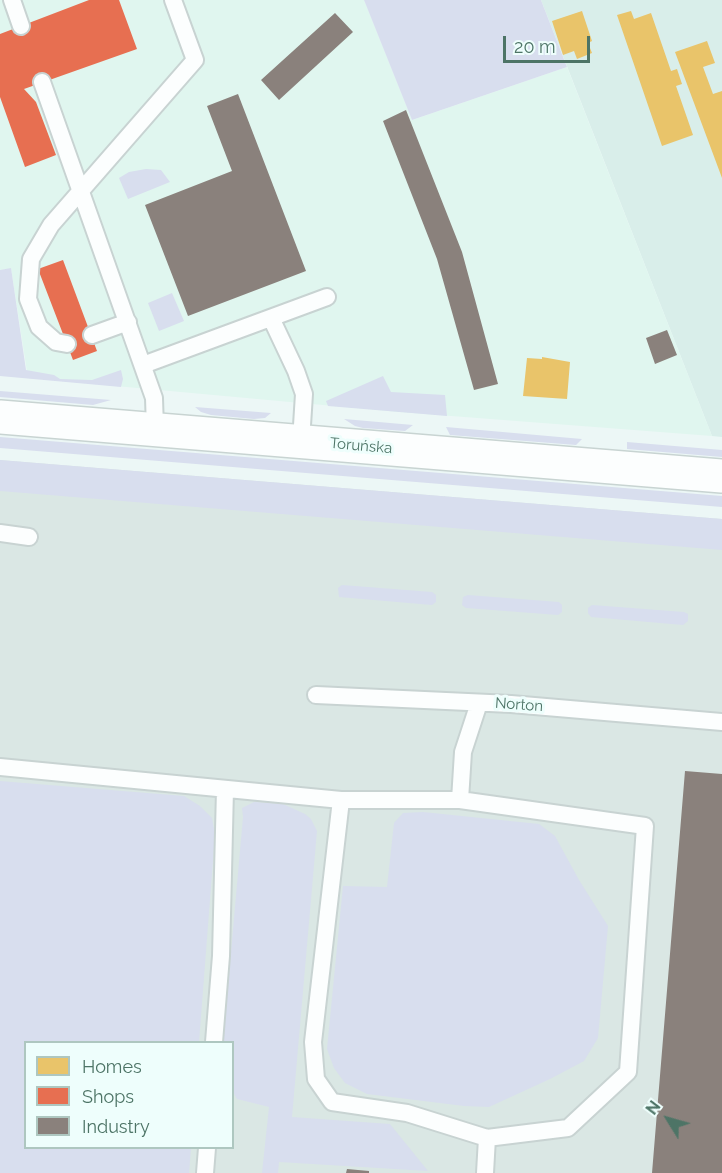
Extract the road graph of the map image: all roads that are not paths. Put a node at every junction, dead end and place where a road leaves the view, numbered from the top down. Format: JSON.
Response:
{"nodes":[{"id":1,"x":12,"y":0,"type":"edge"},
{"id":2,"x":173,"y":0,"type":"edge"},
{"id":3,"x":21,"y":26,"type":"dead end"},
{"id":4,"x":42,"y":82,"type":"dead end"},
{"id":5,"x":81,"y":189,"type":"junction"},
{"id":6,"x":327,"y":297,"type":"dead end"},
{"id":7,"x":271,"y":318,"type":"junction"},
{"id":8,"x":128,"y":322,"type":"junction"},
{"id":9,"x":92,"y":335,"type":"dead end"},
{"id":10,"x":67,"y":344,"type":"dead end"},
{"id":11,"x":143,"y":365,"type":"junction"},
{"id":12,"x":0,"y":417,"type":"edge"},
{"id":13,"x":155,"y":429,"type":"junction"},
{"id":14,"x":301,"y":441,"type":"junction"},
{"id":15,"x":722,"y":476,"type":"edge"},
{"id":16,"x":0,"y":533,"type":"edge"},
{"id":17,"x":29,"y":537,"type":"dead end"},
{"id":18,"x":316,"y":695,"type":"dead end"},
{"id":19,"x":479,"y":703,"type":"junction"},
{"id":20,"x":722,"y":722,"type":"edge"},
{"id":21,"x":0,"y":767,"type":"edge"},
{"id":22,"x":225,"y":789,"type":"junction"},
{"id":23,"x":341,"y":800,"type":"junction"},
{"id":24,"x":460,"y":800,"type":"junction"},
{"id":25,"x":214,"y":1041,"type":"edge"},
{"id":26,"x":488,"y":1138,"type":"junction"},
{"id":27,"x":207,"y":1149,"type":"edge"},
{"id":28,"x":205,"y":1173,"type":"edge"},
{"id":29,"x":485,"y":1173,"type":"edge"}],
"edges":[{"from":1,"to":3,"type":"lane"},
{"from":2,"to":5,"type":"lane"},
{"from":4,"to":5,"type":"lane"},
{"from":5,"to":8,"type":"lane"},
{"from":5,"to":10,"type":"lane"},
{"from":6,"to":7,"type":"lane"},
{"from":7,"to":11,"type":"lane"},
{"from":7,"to":14,"type":"lane"},
{"from":8,"to":9,"type":"lane"},
{"from":8,"to":11,"type":"lane"},
{"from":11,"to":13,"type":"lane"},
{"from":12,"to":13,"type":"street","name":"Toruńska"},
{"from":13,"to":14,"type":"street","name":"Toruńska"},
{"from":14,"to":15,"type":"street","name":"Toruńska"},
{"from":16,"to":17,"type":"lane"},
{"from":18,"to":19,"type":"lane","name":"Norton"},
{"from":19,"to":20,"type":"lane","name":"Norton"},
{"from":19,"to":24,"type":"lane"},
{"from":21,"to":22,"type":"lane"},
{"from":22,"to":23,"type":"lane"},
{"from":22,"to":25,"type":"lane"},
{"from":23,"to":24,"type":"lane"},
{"from":23,"to":26,"type":"lane"},
{"from":24,"to":26,"type":"lane"},
{"from":26,"to":29,"type":"lane"},
{"from":27,"to":28,"type":"lane"}]}
